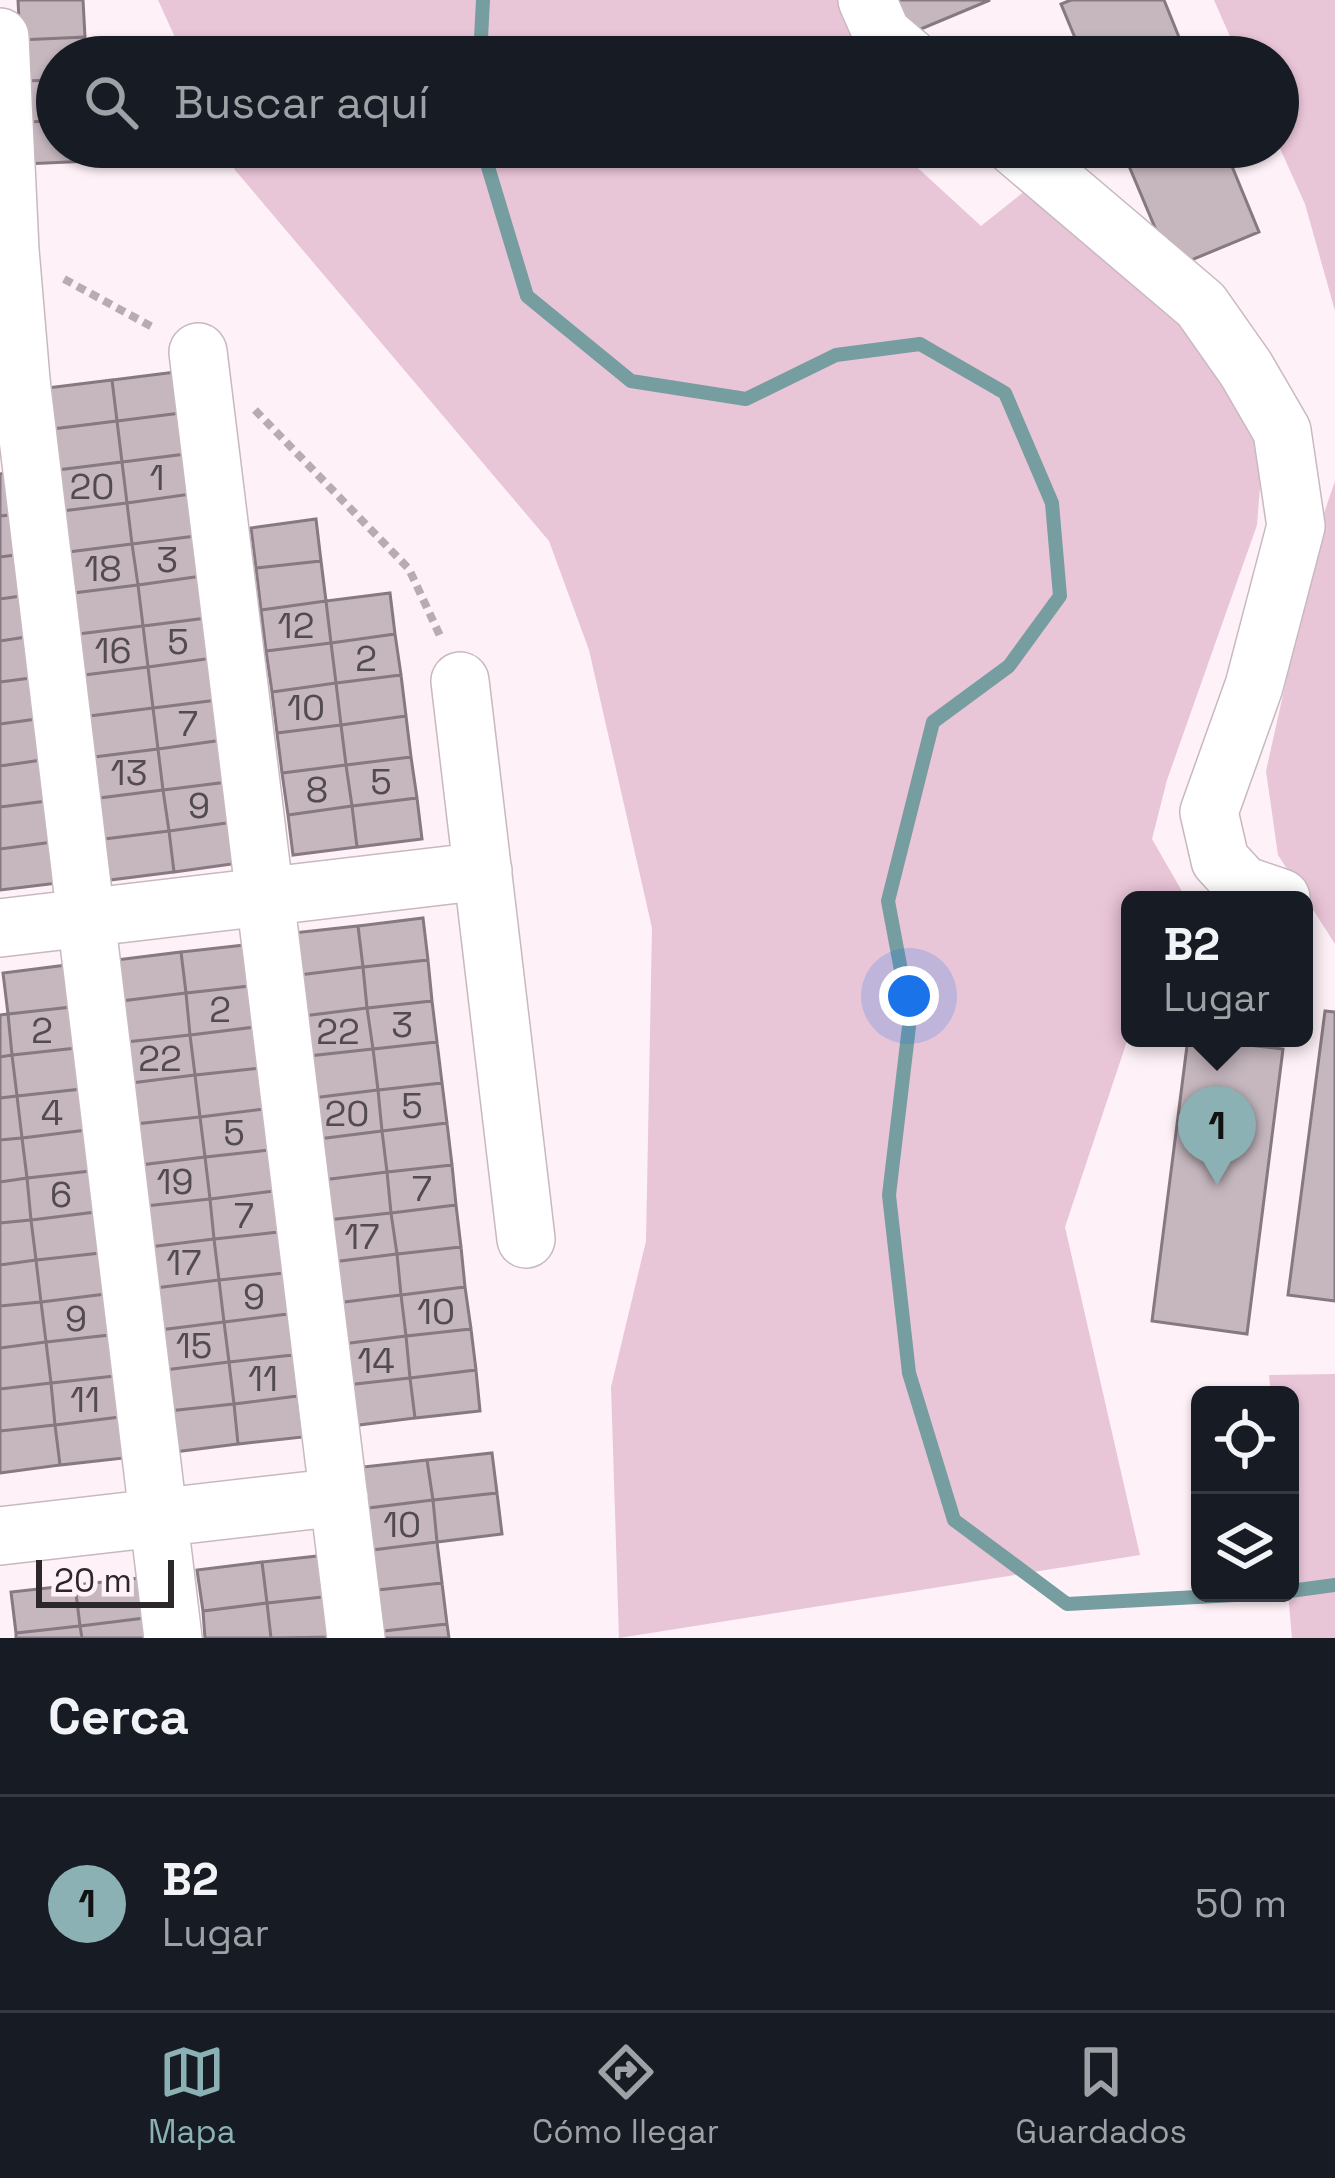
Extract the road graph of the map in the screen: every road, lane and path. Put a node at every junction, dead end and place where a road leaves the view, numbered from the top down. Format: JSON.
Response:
{"nodes":[{"id":1,"x":868,"y":0,"type":"edge"},
{"id":2,"x":884,"y":36,"type":"edge"},
{"id":3,"x":0,"y":37,"type":"edge"},
{"id":4,"x":1040,"y":168,"type":"edge"},
{"id":5,"x":5,"y":250,"type":"edge"},
{"id":6,"x":198,"y":352,"type":"dead end"},
{"id":7,"x":460,"y":682,"type":"dead end"},
{"id":8,"x":483,"y":871,"type":"junction"},
{"id":9,"x":1261,"y":891,"type":"edge"},
{"id":10,"x":265,"y":896,"type":"junction"},
{"id":11,"x":87,"y":917,"type":"junction"},
{"id":12,"x":0,"y":928,"type":"edge"},
{"id":13,"x":526,"y":1239,"type":"dead end"},
{"id":14,"x":339,"y":1497,"type":"junction"},
{"id":15,"x":159,"y":1518,"type":"junction"},
{"id":16,"x":0,"y":1536,"type":"edge"},
{"id":17,"x":173,"y":1638,"type":"edge"},
{"id":18,"x":356,"y":1638,"type":"edge"}],
"edges":[{"from":1,"to":2,"type":"street"},
{"from":3,"to":5,"type":"street"},
{"from":4,"to":9,"type":"street"},
{"from":5,"to":11,"type":"street"},
{"from":6,"to":10,"type":"street"},
{"from":7,"to":8,"type":"street"},
{"from":8,"to":10,"type":"street"},
{"from":8,"to":13,"type":"street"},
{"from":10,"to":11,"type":"street"},
{"from":10,"to":14,"type":"street"},
{"from":11,"to":12,"type":"street"},
{"from":11,"to":15,"type":"street"},
{"from":14,"to":15,"type":"street"},
{"from":14,"to":18,"type":"street"},
{"from":15,"to":16,"type":"street"},
{"from":15,"to":17,"type":"street"}]}
